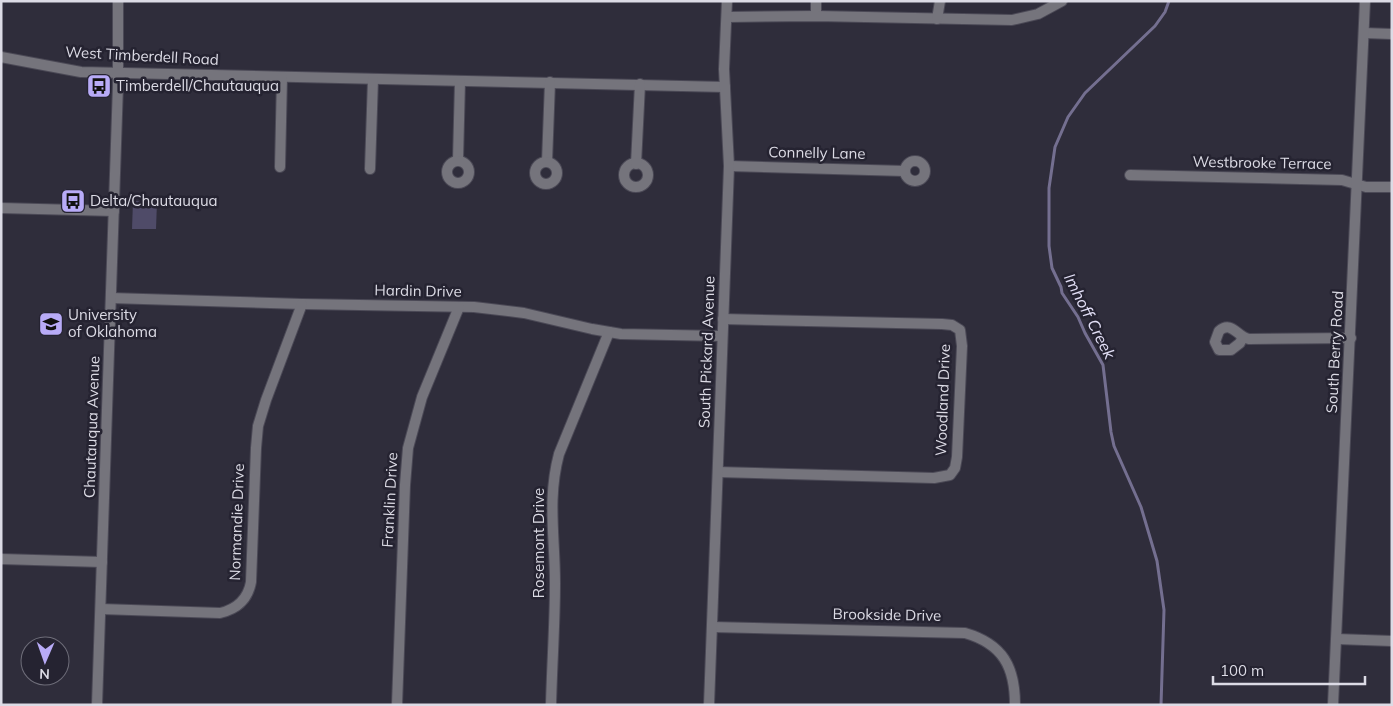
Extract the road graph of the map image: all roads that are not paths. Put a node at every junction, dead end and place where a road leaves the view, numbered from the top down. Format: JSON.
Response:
{"nodes":[{"id":1,"x":118,"y":1,"type":"edge"},
{"id":2,"x":727,"y":1,"type":"edge"},
{"id":3,"x":816,"y":1,"type":"edge"},
{"id":4,"x":940,"y":1,"type":"edge"},
{"id":5,"x":1062,"y":1,"type":"edge"},
{"id":6,"x":1365,"y":1,"type":"edge"},
{"id":7,"x":816,"y":16,"type":"junction"},
{"id":8,"x":727,"y":17,"type":"junction"},
{"id":9,"x":936,"y":19,"type":"junction"},
{"id":10,"x":1364,"y":33,"type":"junction"},
{"id":11,"x":1392,"y":34,"type":"edge"},
{"id":12,"x":1,"y":57,"type":"edge"},
{"id":13,"x":118,"y":73,"type":"junction"},
{"id":14,"x":282,"y":77,"type":"junction"},
{"id":15,"x":373,"y":79,"type":"junction"},
{"id":16,"x":460,"y":81,"type":"junction"},
{"id":17,"x":550,"y":82,"type":"junction"},
{"id":18,"x":640,"y":84,"type":"junction"},
{"id":19,"x":725,"y":87,"type":"junction"},
{"id":20,"x":458,"y":160,"type":"dead end"},
{"id":21,"x":547,"y":162,"type":"dead end"},
{"id":22,"x":636,"y":164,"type":"dead end"},
{"id":23,"x":729,"y":166,"type":"junction"},
{"id":24,"x":280,"y":167,"type":"dead end"},
{"id":25,"x":370,"y":169,"type":"dead end"},
{"id":26,"x":905,"y":171,"type":"dead end"},
{"id":27,"x":1130,"y":175,"type":"dead end"},
{"id":28,"x":1358,"y":183,"type":"junction"},
{"id":29,"x":1392,"y":187,"type":"edge"},
{"id":30,"x":1,"y":208,"type":"edge"},
{"id":31,"x":114,"y":211,"type":"junction"},
{"id":32,"x":111,"y":298,"type":"junction"},
{"id":33,"x":302,"y":304,"type":"junction"},
{"id":34,"x":459,"y":307,"type":"junction"},
{"id":35,"x":723,"y":319,"type":"junction"},
{"id":36,"x":609,"y":332,"type":"junction"},
{"id":37,"x":722,"y":336,"type":"junction"},
{"id":38,"x":1242,"y":338,"type":"dead end"},
{"id":39,"x":1350,"y":338,"type":"junction"},
{"id":40,"x":718,"y":472,"type":"junction"},
{"id":41,"x":1,"y":559,"type":"edge"},
{"id":42,"x":102,"y":562,"type":"junction"},
{"id":43,"x":101,"y":610,"type":"junction"},
{"id":44,"x":712,"y":627,"type":"junction"},
{"id":45,"x":1336,"y":639,"type":"junction"},
{"id":46,"x":1392,"y":641,"type":"edge"},
{"id":47,"x":98,"y":705,"type":"edge"},
{"id":48,"x":398,"y":705,"type":"edge"},
{"id":49,"x":551,"y":705,"type":"edge"},
{"id":50,"x":709,"y":705,"type":"edge"},
{"id":51,"x":1015,"y":705,"type":"edge"},
{"id":52,"x":1333,"y":705,"type":"edge"}],
"edges":[{"from":1,"to":13,"type":"street","name":"Chautauqua Avenue"},
{"from":2,"to":8,"type":"street","name":"South Pickard Avenue"},
{"from":3,"to":7,"type":"street"},
{"from":4,"to":9,"type":"street"},
{"from":5,"to":9,"type":"street"},
{"from":6,"to":10,"type":"street","name":"South Berry Road"},
{"from":7,"to":8,"type":"street"},
{"from":7,"to":9,"type":"street"},
{"from":8,"to":19,"type":"street","name":"South Pickard Avenue"},
{"from":10,"to":11,"type":"street"},
{"from":10,"to":28,"type":"street","name":"South Berry Road"},
{"from":12,"to":13,"type":"street","name":"West Timberdell Road"},
{"from":13,"to":14,"type":"street","name":"West Timberdell Road"},
{"from":13,"to":31,"type":"street","name":"Chautauqua Avenue"},
{"from":14,"to":15,"type":"street","name":"West Timberdell Road"},
{"from":14,"to":24,"type":"street"},
{"from":15,"to":16,"type":"street","name":"West Timberdell Road"},
{"from":15,"to":25,"type":"street"},
{"from":16,"to":17,"type":"street","name":"West Timberdell Road"},
{"from":16,"to":20,"type":"street"},
{"from":17,"to":18,"type":"street","name":"West Timberdell Road"},
{"from":17,"to":21,"type":"street"},
{"from":18,"to":19,"type":"street","name":"West Timberdell Road"},
{"from":18,"to":22,"type":"street"},
{"from":19,"to":23,"type":"street","name":"South Pickard Avenue"},
{"from":23,"to":26,"type":"street","name":"Connelly Lane"},
{"from":23,"to":35,"type":"street","name":"South Pickard Avenue"},
{"from":27,"to":28,"type":"street","name":"Westbrooke Terrace"},
{"from":28,"to":29,"type":"street","name":"Westbrooke Terrace"},
{"from":28,"to":39,"type":"street","name":"South Berry Road"},
{"from":30,"to":31,"type":"street"},
{"from":31,"to":32,"type":"street","name":"Chautauqua Avenue"},
{"from":32,"to":33,"type":"street","name":"Hardin Drive"},
{"from":32,"to":42,"type":"street","name":"Chautauqua Avenue"},
{"from":33,"to":34,"type":"street","name":"Hardin Drive"},
{"from":33,"to":43,"type":"street","name":"Normandie Drive"},
{"from":34,"to":36,"type":"street","name":"Hardin Drive"},
{"from":34,"to":48,"type":"street","name":"Franklin Drive"},
{"from":35,"to":37,"type":"street","name":"South Pickard Avenue"},
{"from":35,"to":40,"type":"street","name":"Woodland Drive"},
{"from":36,"to":37,"type":"street","name":"Hardin Drive"},
{"from":36,"to":49,"type":"street","name":"Rosemont Drive"},
{"from":37,"to":40,"type":"street","name":"South Pickard Avenue"},
{"from":38,"to":39,"type":"street"},
{"from":39,"to":45,"type":"street","name":"South Berry Road"},
{"from":40,"to":44,"type":"street","name":"South Pickard Avenue"},
{"from":41,"to":42,"type":"street"},
{"from":42,"to":43,"type":"street","name":"Chautauqua Avenue"},
{"from":43,"to":47,"type":"street","name":"Chautauqua Avenue"},
{"from":44,"to":50,"type":"street","name":"South Pickard Avenue"},
{"from":44,"to":51,"type":"street","name":"Brookside Drive"},
{"from":45,"to":46,"type":"street"},
{"from":45,"to":52,"type":"street","name":"South Berry Road"}]}
